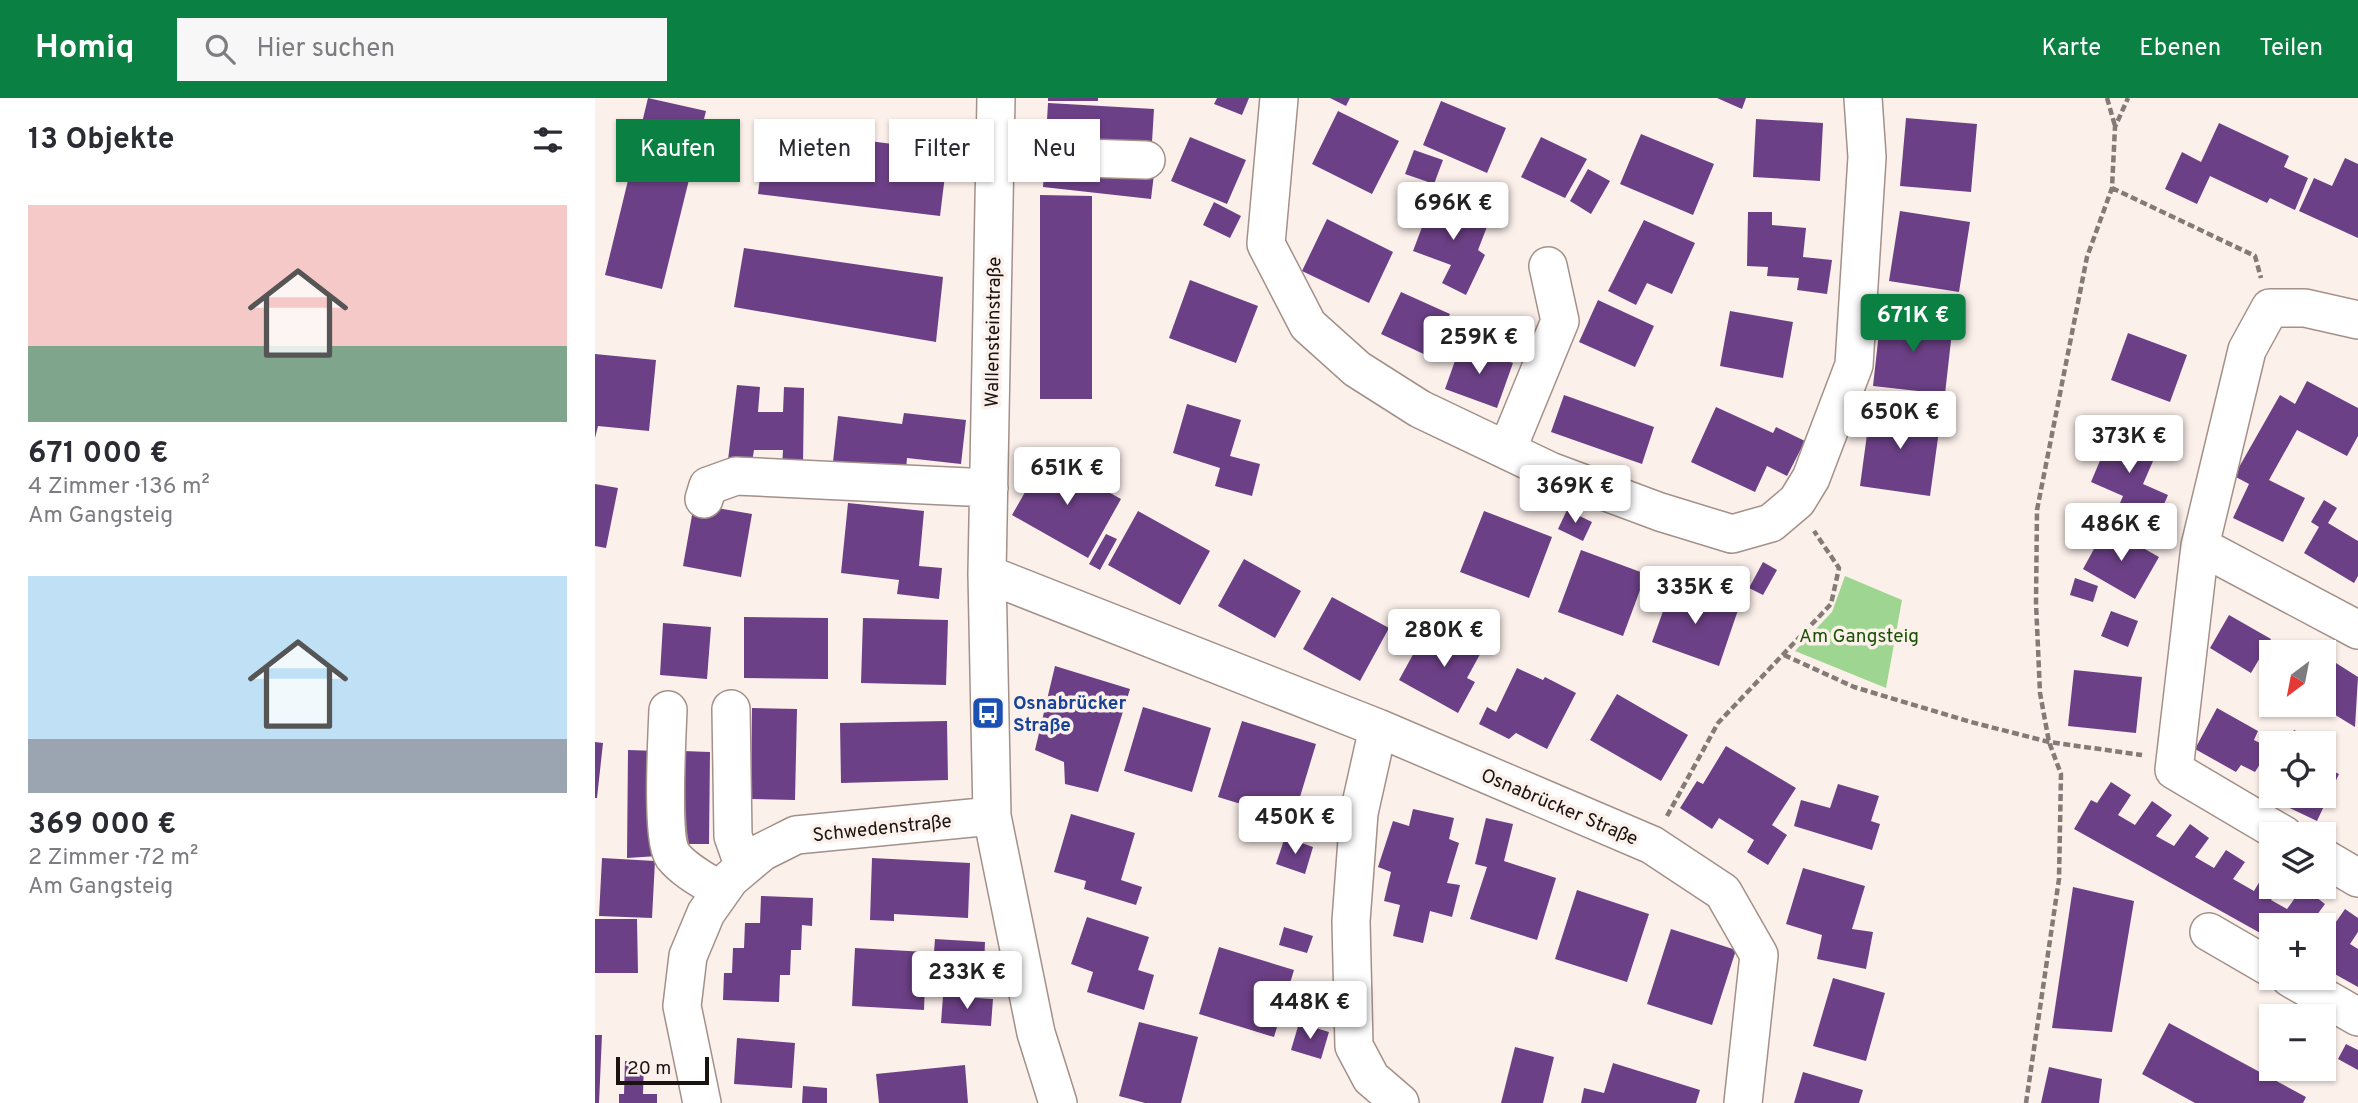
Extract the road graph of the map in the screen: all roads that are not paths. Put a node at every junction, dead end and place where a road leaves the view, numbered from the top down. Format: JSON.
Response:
{"nodes":[{"id":1,"x":996,"y":98,"type":"edge"},
{"id":2,"x":1279,"y":98,"type":"edge"},
{"id":3,"x":1863,"y":98,"type":"edge"},
{"id":4,"x":995,"y":155,"type":"junction"},
{"id":5,"x":1146,"y":160,"type":"dead end"},
{"id":6,"x":1548,"y":266,"type":"dead end"},
{"id":7,"x":2358,"y":320,"type":"edge"},
{"id":8,"x":1507,"y":450,"type":"junction"},
{"id":9,"x":989,"y":488,"type":"junction"},
{"id":10,"x":704,"y":499,"type":"dead end"},
{"id":11,"x":2200,"y":546,"type":"junction"},
{"id":12,"x":987,"y":574,"type":"junction"},
{"id":13,"x":2358,"y":630,"type":"edge"},
{"id":14,"x":731,"y":709,"type":"dead end"},
{"id":15,"x":667,"y":710,"type":"dead end"},
{"id":16,"x":1378,"y":728,"type":"junction"},
{"id":17,"x":992,"y":816,"type":"junction"},
{"id":18,"x":2262,"y":822,"type":"edge"},
{"id":19,"x":2336,"y":865,"type":"edge"},
{"id":20,"x":2358,"y":878,"type":"edge"},
{"id":21,"x":732,"y":879,"type":"junction"},
{"id":22,"x":2210,"y":932,"type":"dead end"},
{"id":23,"x":2259,"y":961,"type":"edge"},
{"id":24,"x":2311,"y":990,"type":"edge"},
{"id":25,"x":2358,"y":1017,"type":"edge"},
{"id":26,"x":702,"y":1103,"type":"edge"},
{"id":27,"x":1058,"y":1103,"type":"edge"},
{"id":28,"x":1400,"y":1103,"type":"edge"},
{"id":29,"x":1743,"y":1103,"type":"edge"}],
"edges":[{"from":1,"to":4,"type":"street","name":"Wallensteinstraße"},
{"from":2,"to":8,"type":"street"},
{"from":3,"to":8,"type":"street"},
{"from":4,"to":5,"type":"street"},
{"from":4,"to":9,"type":"street","name":"Wallensteinstraße"},
{"from":6,"to":8,"type":"street"},
{"from":7,"to":11,"type":"street"},
{"from":9,"to":10,"type":"street"},
{"from":9,"to":12,"type":"street","name":"Wallensteinstraße"},
{"from":11,"to":13,"type":"street"},
{"from":11,"to":18,"type":"street"},
{"from":12,"to":16,"type":"street","name":"Osnabrücker Straße"},
{"from":12,"to":17,"type":"street","name":"Wallensteinstraße"},
{"from":14,"to":21,"type":"street"},
{"from":15,"to":21,"type":"street"},
{"from":16,"to":28,"type":"street"},
{"from":16,"to":29,"type":"street","name":"Osnabrücker Straße"},
{"from":17,"to":21,"type":"street","name":"Schwedenstraße"},
{"from":17,"to":27,"type":"street","name":"Wallensteinstraße"},
{"from":19,"to":20,"type":"street"},
{"from":21,"to":26,"type":"street","name":"Schwedenstraße"},
{"from":22,"to":23,"type":"street"},
{"from":24,"to":25,"type":"street"}]}
